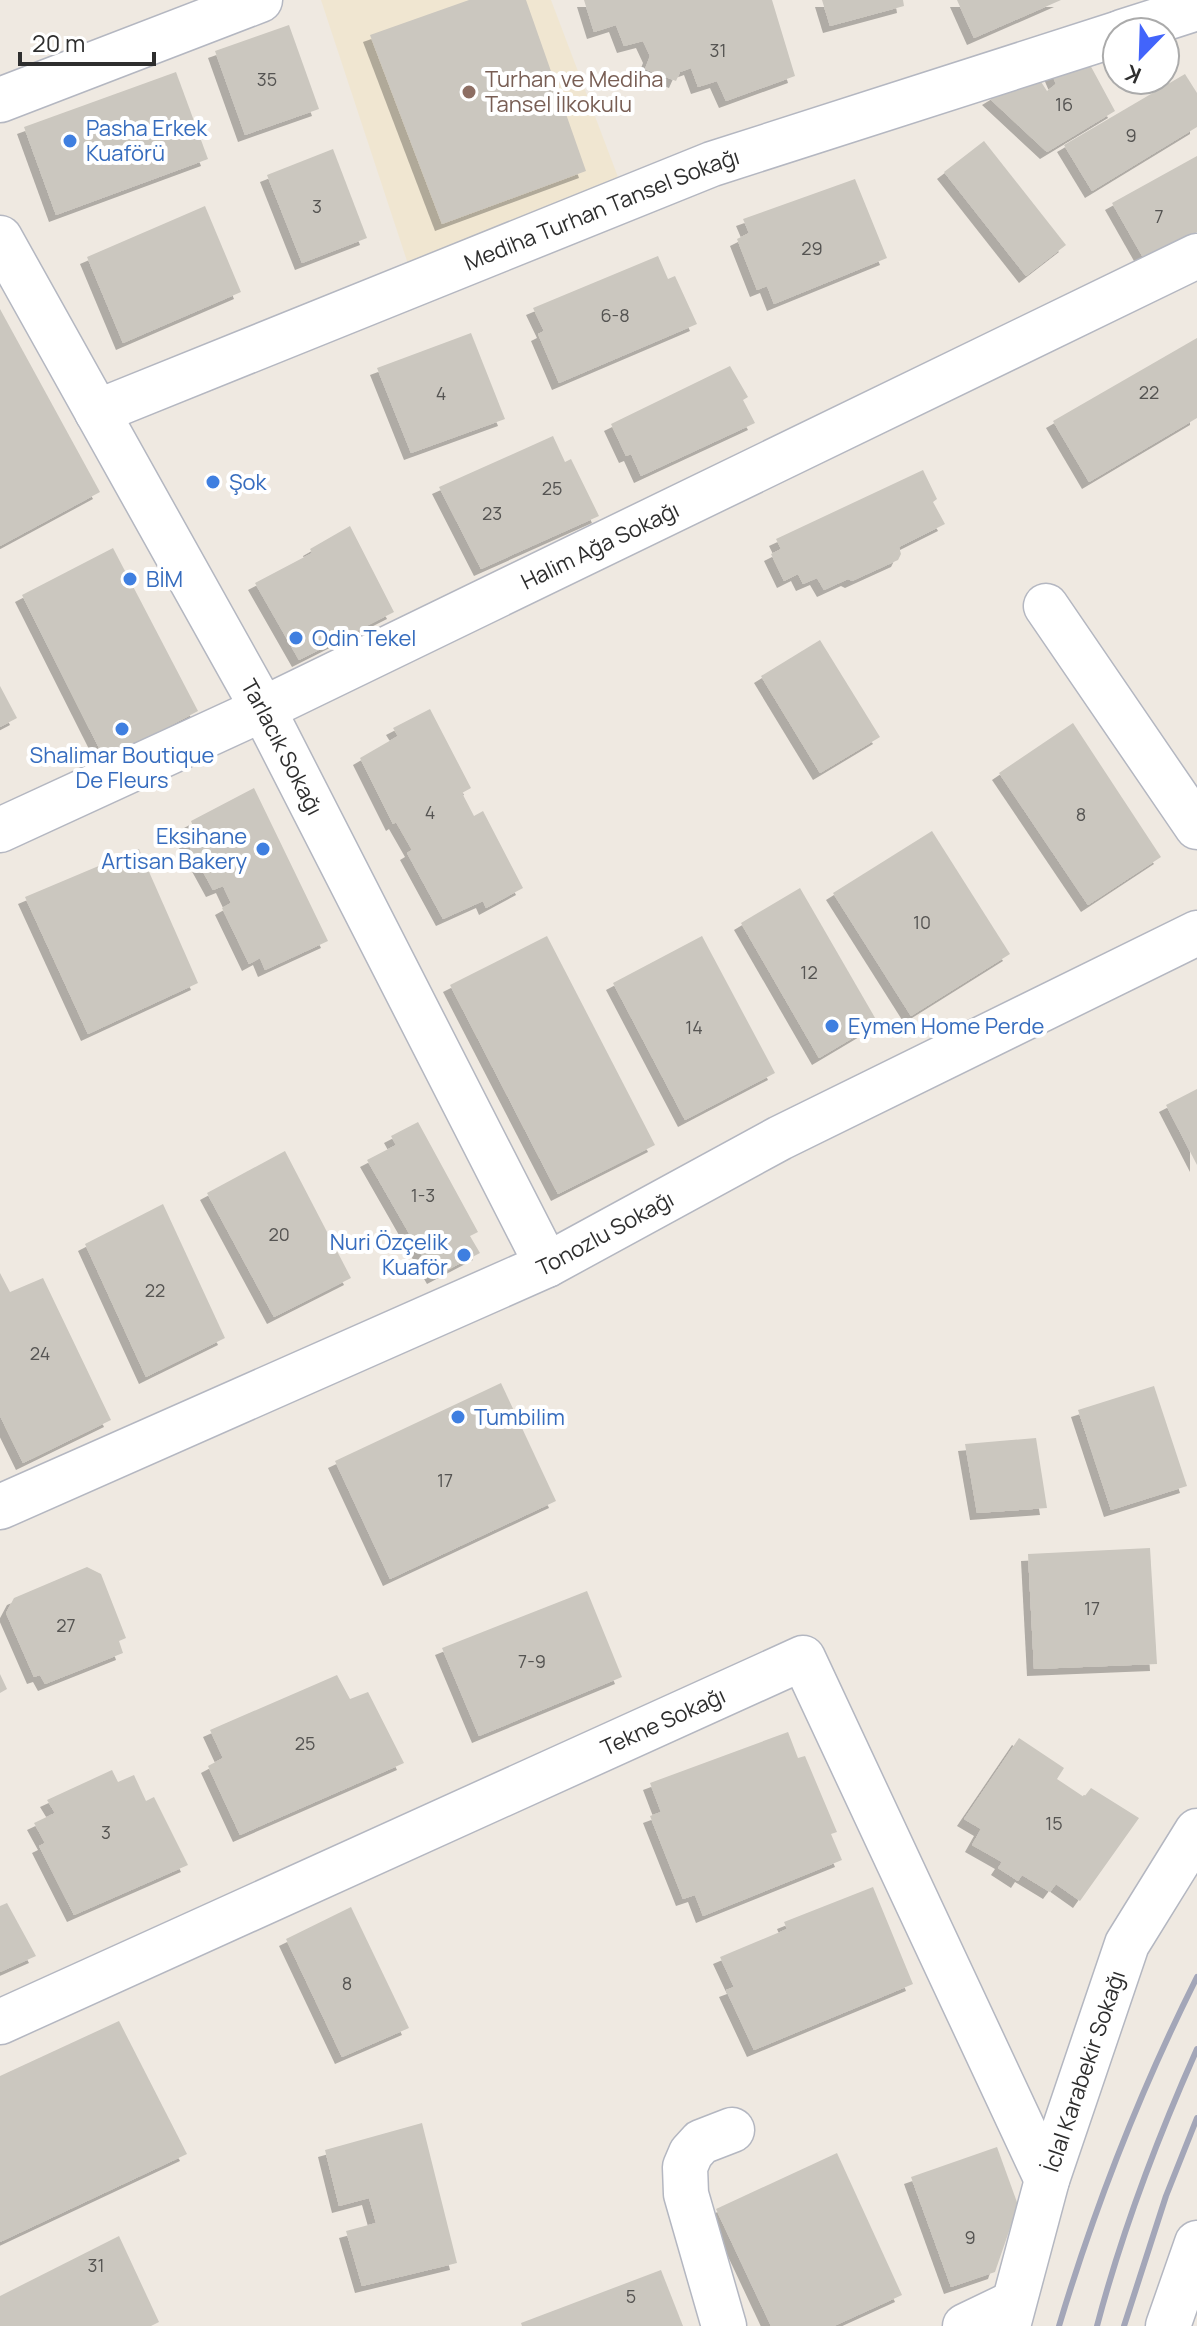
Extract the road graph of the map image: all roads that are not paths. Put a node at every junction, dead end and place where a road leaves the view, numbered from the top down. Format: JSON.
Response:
{"nodes":[{"id":1,"x":260,"y":0,"type":"edge"},
{"id":2,"x":1197,"y":8,"type":"edge"},
{"id":3,"x":1172,"y":16,"type":"edge"},
{"id":4,"x":1101,"y":39,"type":"edge"},
{"id":5,"x":0,"y":100,"type":"edge"},
{"id":6,"x":0,"y":238,"type":"edge"},
{"id":7,"x":1197,"y":256,"type":"edge"},
{"id":8,"x":97,"y":412,"type":"junction"},
{"id":9,"x":1046,"y":606,"type":"dead end"},
{"id":10,"x":263,"y":709,"type":"junction"},
{"id":11,"x":1197,"y":827,"type":"edge"},
{"id":12,"x":0,"y":830,"type":"edge"},
{"id":13,"x":1197,"y":933,"type":"edge"},
{"id":14,"x":547,"y":1265,"type":"junction"},
{"id":15,"x":0,"y":1507,"type":"edge"},
{"id":16,"x":1197,"y":1831,"type":"edge"},
{"id":17,"x":0,"y":2022,"type":"edge"},
{"id":18,"x":732,"y":2130,"type":"dead end"},
{"id":19,"x":1047,"y":2180,"type":"junction"},
{"id":20,"x":1197,"y":2243,"type":"edge"},
{"id":21,"x":1011,"y":2314,"type":"edge"},
{"id":22,"x":724,"y":2326,"type":"edge"},
{"id":23,"x":965,"y":2326,"type":"edge"},
{"id":24,"x":1168,"y":2326,"type":"edge"}],
"edges":[{"from":1,"to":5,"type":"street"},
{"from":2,"to":3,"type":"street","name":"Mediha Turhan Tansel Sokağı"},
{"from":4,"to":8,"type":"street","name":"Mediha Turhan Tansel Sokağı"},
{"from":6,"to":8,"type":"street","name":"Tarlacık Sokağı"},
{"from":7,"to":10,"type":"street","name":"Halim Ağa Sokağı"},
{"from":8,"to":10,"type":"street","name":"Tarlacık Sokağı"},
{"from":9,"to":11,"type":"street"},
{"from":10,"to":12,"type":"street","name":"Halim Ağa Sokağı"},
{"from":10,"to":14,"type":"street","name":"Tarlacık Sokağı"},
{"from":13,"to":14,"type":"street","name":"Tonozlu Sokağı"},
{"from":14,"to":15,"type":"street","name":"Tonozlu Sokağı"},
{"from":16,"to":19,"type":"street","name":"İclal Karabekir Sokağı"},
{"from":17,"to":19,"type":"street","name":"Tekne Sokağı"},
{"from":18,"to":22,"type":"street"},
{"from":19,"to":21,"type":"street","name":"İclal Karabekir Sokağı"},
{"from":20,"to":24,"type":"street"},
{"from":21,"to":23,"type":"street"}]}
